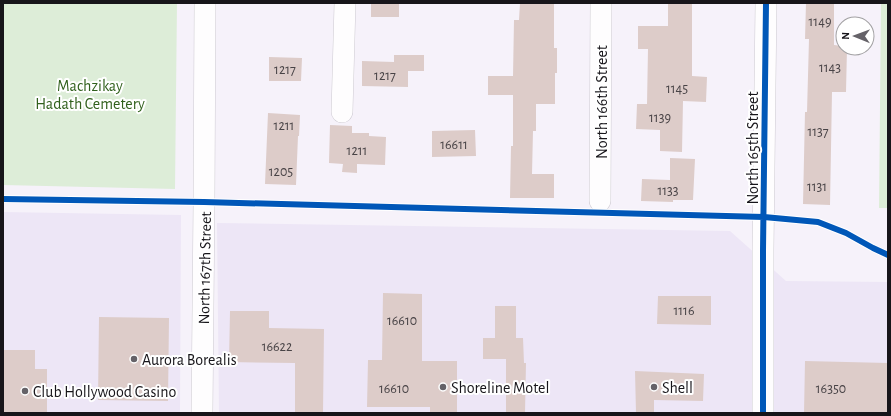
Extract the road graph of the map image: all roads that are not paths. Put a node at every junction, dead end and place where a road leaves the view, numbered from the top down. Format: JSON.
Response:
{"nodes":[{"id":1,"x":205,"y":3,"type":"edge"},
{"id":2,"x":345,"y":3,"type":"edge"},
{"id":3,"x":601,"y":3,"type":"edge"},
{"id":4,"x":766,"y":3,"type":"edge"},
{"id":5,"x":342,"y":112,"type":"dead end"},
{"id":6,"x":600,"y":200,"type":"dead end"},
{"id":7,"x":202,"y":413,"type":"edge"},
{"id":8,"x":763,"y":413,"type":"edge"}],
"edges":[{"from":1,"to":7,"type":"street","name":"North 167th Street"},
{"from":2,"to":5,"type":"street"},
{"from":3,"to":6,"type":"street","name":"North 166th Street"},
{"from":4,"to":8,"type":"street","name":"North 165th Street"}]}
